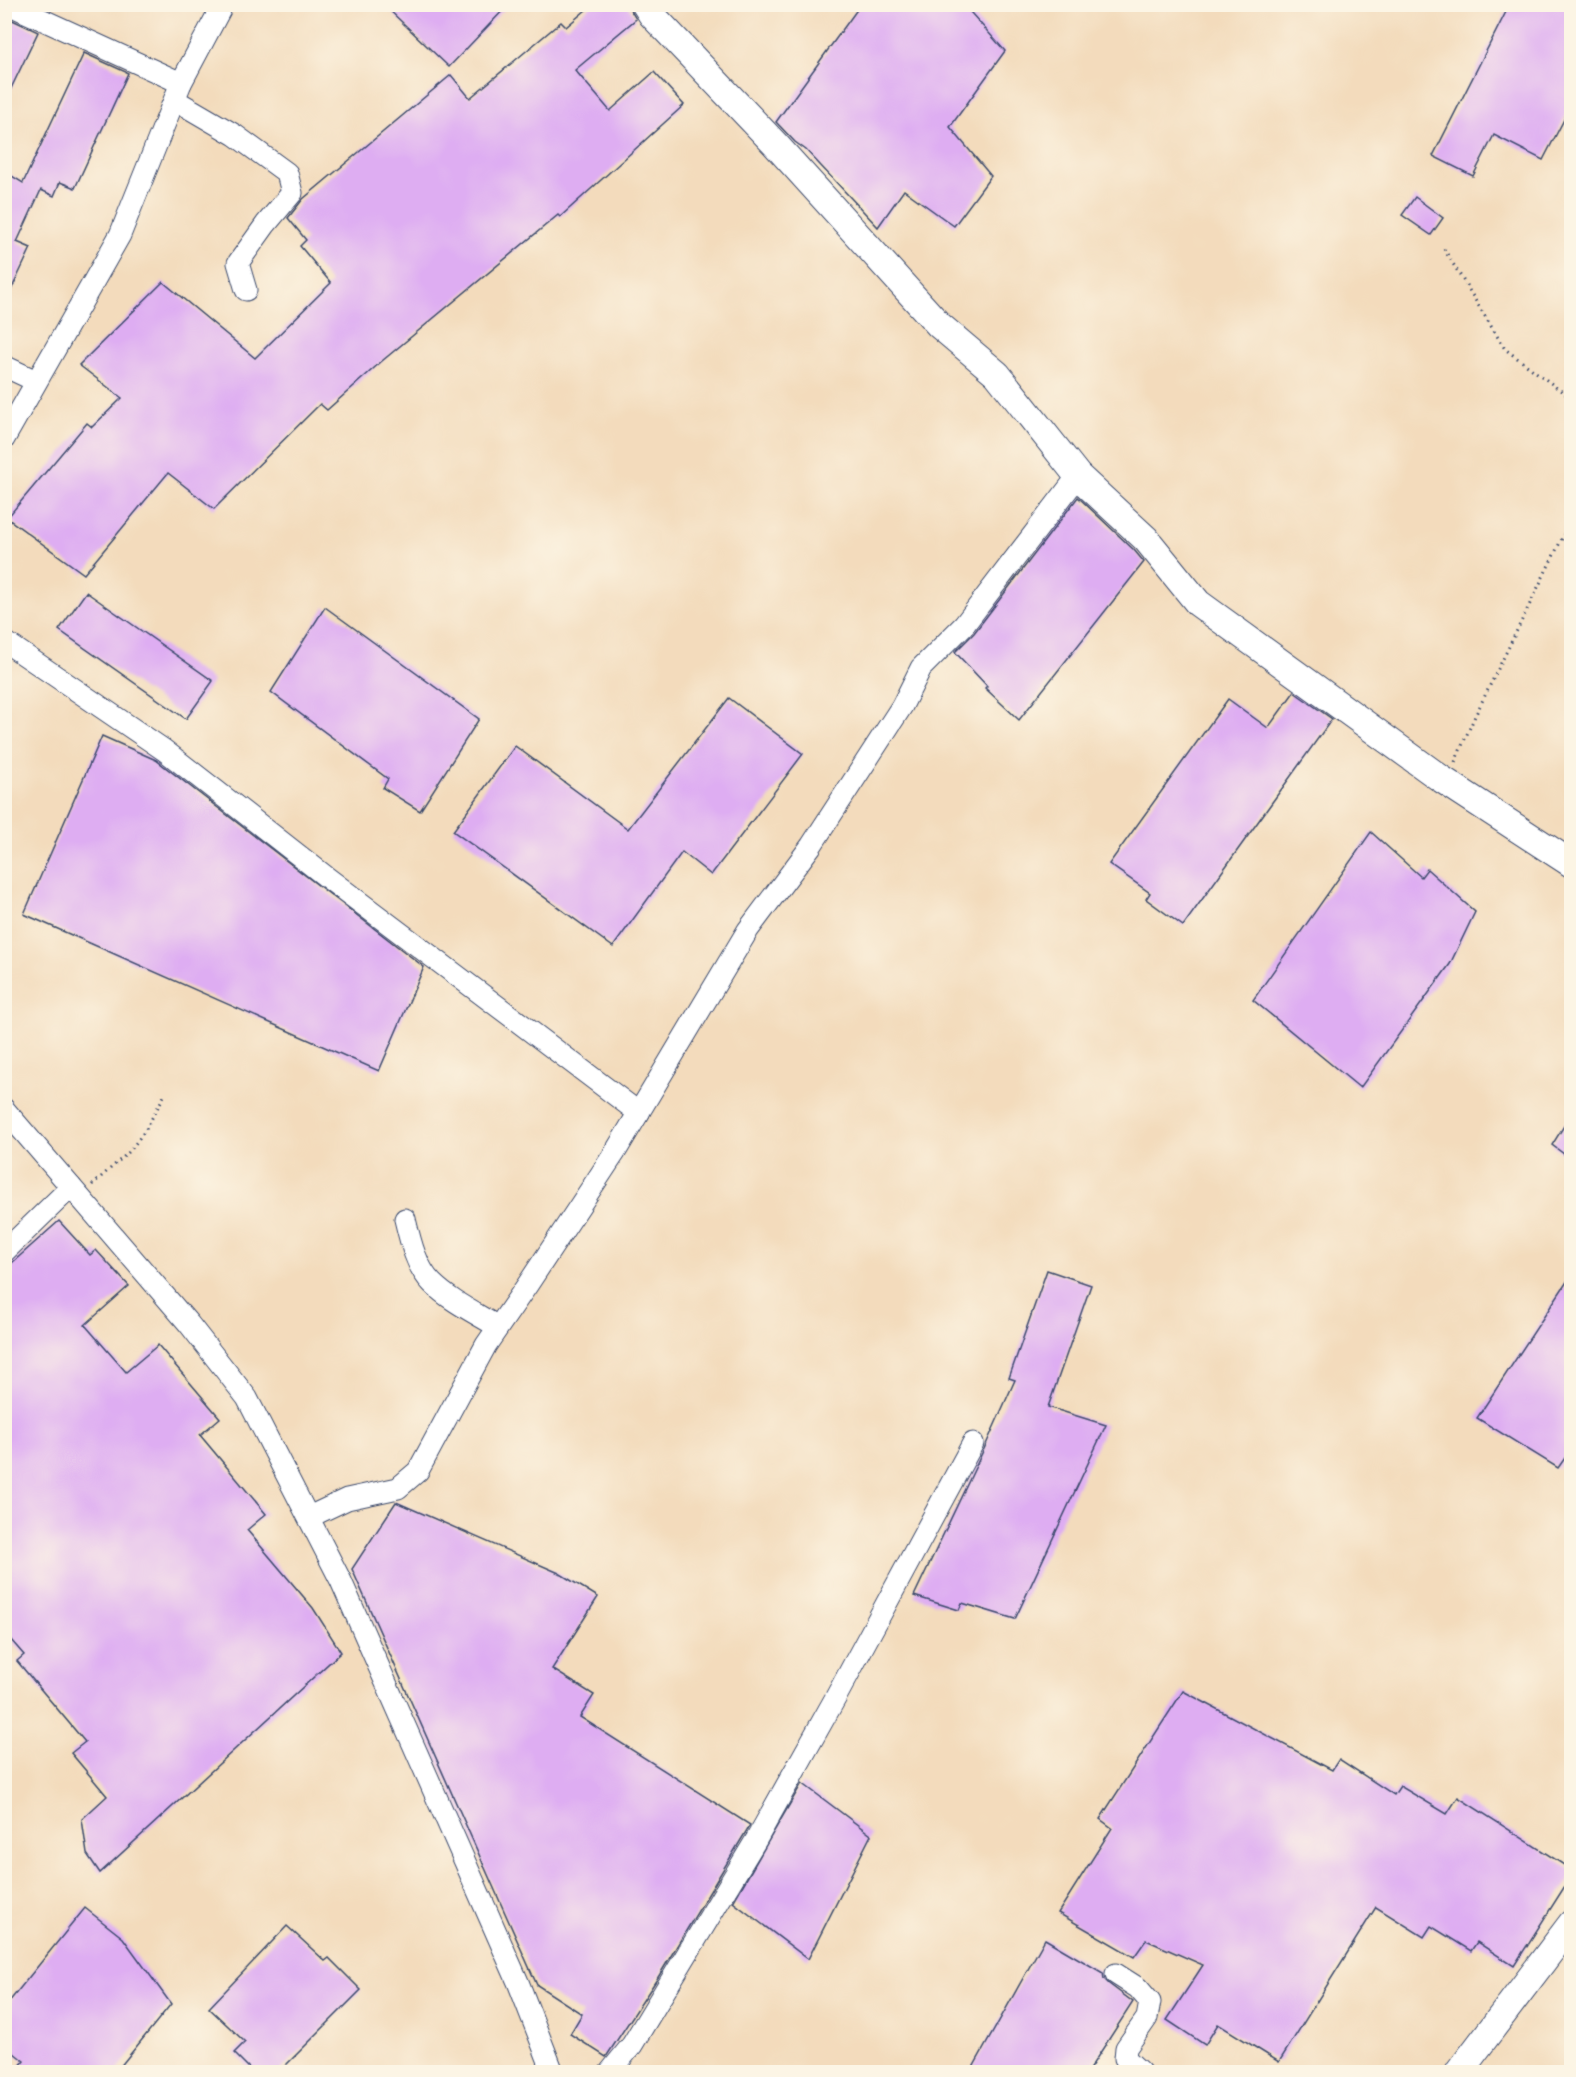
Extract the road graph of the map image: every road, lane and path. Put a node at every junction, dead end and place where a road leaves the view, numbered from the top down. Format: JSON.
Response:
{"nodes":[{"id":1,"x":8,"y":4,"type":"edge"},
{"id":2,"x":224,"y":4,"type":"edge"},
{"id":3,"x":645,"y":4,"type":"edge"},
{"id":4,"x":178,"y":92,"type":"junction"},
{"id":5,"x":1444,"y":249,"type":"dead end"},
{"id":6,"x":246,"y":290,"type":"dead end"},
{"id":7,"x":4,"y":366,"type":"edge"},
{"id":8,"x":36,"y":381,"type":"junction"},
{"id":9,"x":1572,"y":399,"type":"edge"},
{"id":10,"x":4,"y":439,"type":"edge"},
{"id":11,"x":1078,"y":476,"type":"junction"},
{"id":12,"x":1572,"y":518,"type":"edge"},
{"id":13,"x":4,"y":641,"type":"edge"},
{"id":14,"x":1446,"y":783,"type":"junction"},
{"id":15,"x":1572,"y":864,"type":"edge"},
{"id":16,"x":165,"y":1094,"type":"dead end"},
{"id":17,"x":4,"y":1108,"type":"edge"},
{"id":18,"x":639,"y":1113,"type":"junction"},
{"id":19,"x":75,"y":1191,"type":"junction"},
{"id":20,"x":405,"y":1219,"type":"dead end"},
{"id":21,"x":4,"y":1252,"type":"edge"},
{"id":22,"x":498,"y":1327,"type":"junction"},
{"id":23,"x":973,"y":1443,"type":"dead end"},
{"id":24,"x":309,"y":1517,"type":"junction"},
{"id":25,"x":1572,"y":1923,"type":"edge"},
{"id":26,"x":1116,"y":1974,"type":"dead end"},
{"id":27,"x":553,"y":2073,"type":"edge"},
{"id":28,"x":610,"y":2073,"type":"edge"},
{"id":29,"x":1140,"y":2073,"type":"edge"},
{"id":30,"x":1459,"y":2073,"type":"edge"}],
"edges":[{"from":1,"to":4,"type":"street"},
{"from":2,"to":4,"type":"street"},
{"from":3,"to":11,"type":"street"},
{"from":4,"to":6,"type":"street"},
{"from":4,"to":8,"type":"street"},
{"from":5,"to":9,"type":"path"},
{"from":7,"to":8,"type":"street"},
{"from":8,"to":10,"type":"street"},
{"from":11,"to":14,"type":"street"},
{"from":11,"to":18,"type":"street"},
{"from":12,"to":14,"type":"path"},
{"from":13,"to":18,"type":"street"},
{"from":14,"to":15,"type":"street"},
{"from":16,"to":19,"type":"path"},
{"from":17,"to":19,"type":"street"},
{"from":18,"to":22,"type":"street"},
{"from":19,"to":21,"type":"street"},
{"from":19,"to":24,"type":"street"},
{"from":20,"to":22,"type":"street"},
{"from":22,"to":24,"type":"street"},
{"from":23,"to":28,"type":"street"},
{"from":24,"to":27,"type":"street"},
{"from":25,"to":30,"type":"street"},
{"from":26,"to":29,"type":"street"}]}
